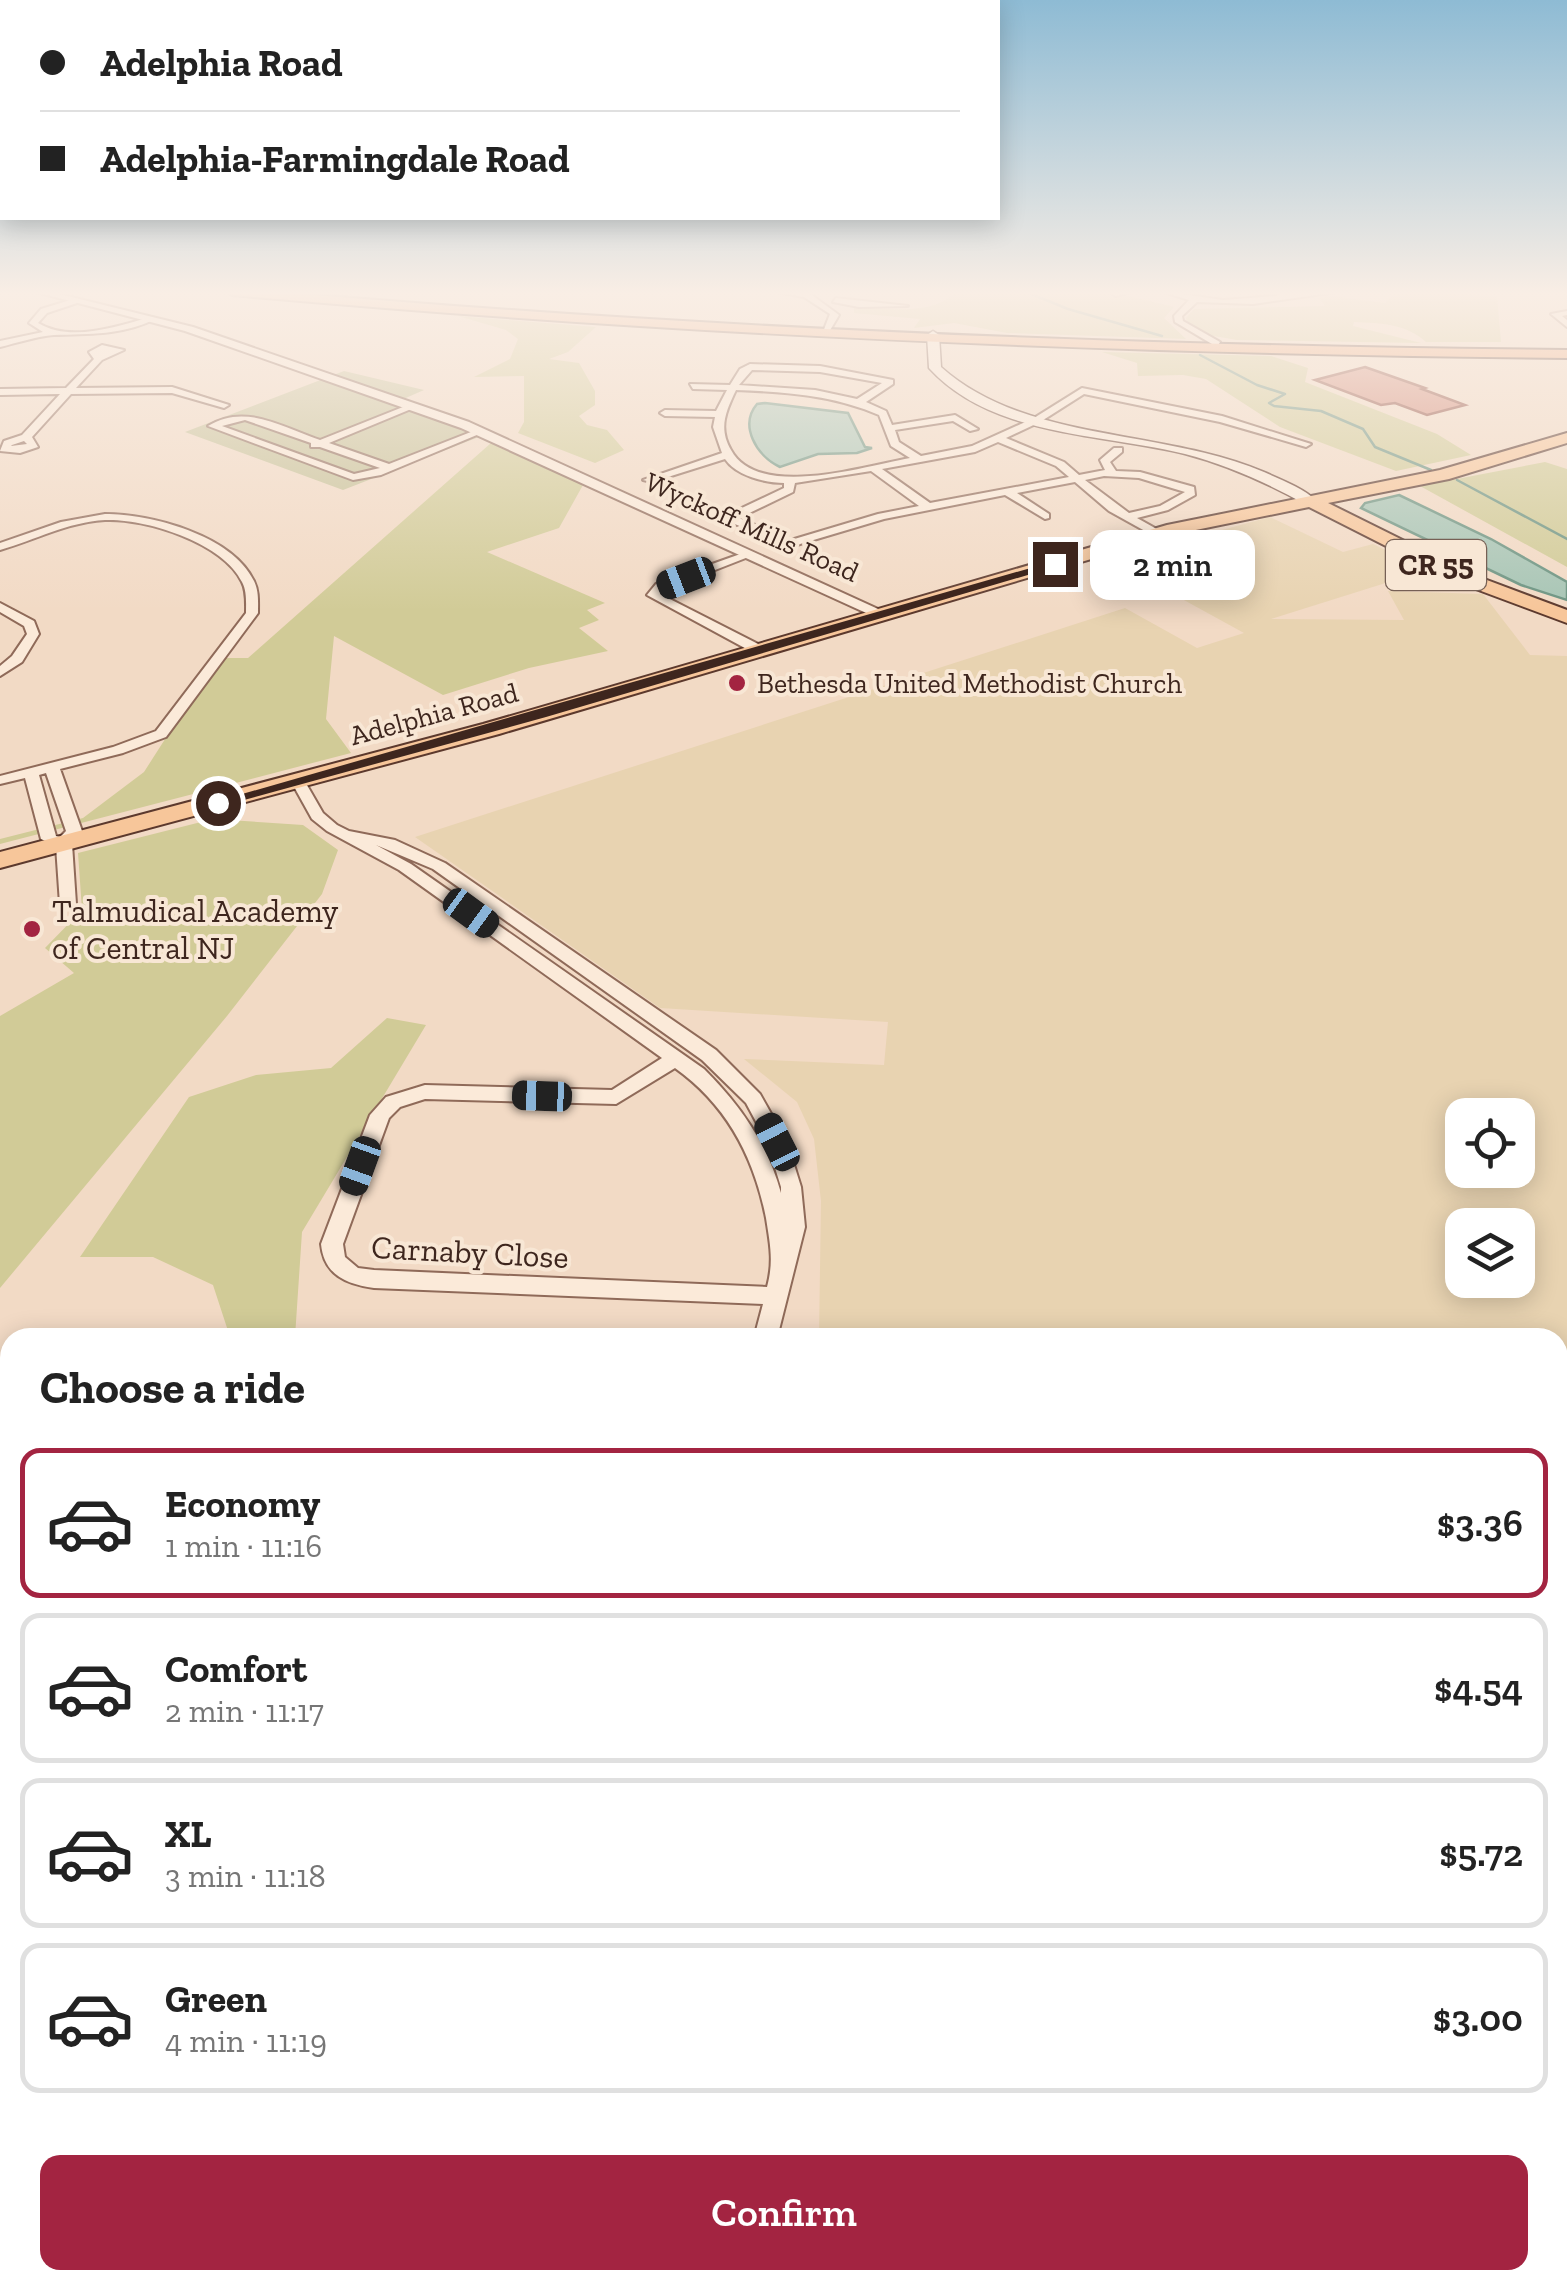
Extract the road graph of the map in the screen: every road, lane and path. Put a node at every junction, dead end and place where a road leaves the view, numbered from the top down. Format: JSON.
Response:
{"nodes":[{"id":1,"x":63,"y":398,"type":"edge"},
{"id":2,"x":199,"y":398,"type":"edge"},
{"id":3,"x":383,"y":398,"type":"edge"},
{"id":4,"x":728,"y":398,"type":"edge"},
{"id":5,"x":830,"y":398,"type":"edge"},
{"id":6,"x":866,"y":398,"type":"edge"},
{"id":7,"x":977,"y":398,"type":"edge"},
{"id":8,"x":1068,"y":398,"type":"edge"},
{"id":9,"x":1124,"y":398,"type":"edge"},
{"id":10,"x":858,"y":403,"type":"junction"},
{"id":11,"x":224,"y":405,"type":"dead end"},
{"id":12,"x":411,"y":408,"type":"junction"},
{"id":13,"x":666,"y":413,"type":"dead end"},
{"id":14,"x":720,"y":414,"type":"junction"},
{"id":15,"x":1041,"y":418,"type":"junction"},
{"id":16,"x":890,"y":428,"type":"junction"},
{"id":17,"x":974,"y":430,"type":"dead end"},
{"id":18,"x":480,"y":432,"type":"junction"},
{"id":19,"x":26,"y":437,"type":"dead end"},
{"id":20,"x":1567,"y":438,"type":"edge"},
{"id":21,"x":1000,"y":439,"type":"junction"},
{"id":22,"x":320,"y":443,"type":"junction"},
{"id":23,"x":1306,"y":444,"type":"dead end"},
{"id":24,"x":1023,"y":448,"type":"junction"},
{"id":25,"x":1118,"y":450,"type":"dead end"},
{"id":26,"x":288,"y":454,"type":"junction"},
{"id":27,"x":728,"y":455,"type":"junction"},
{"id":28,"x":925,"y":463,"type":"junction"},
{"id":29,"x":390,"y":468,"type":"junction"},
{"id":30,"x":873,"y":468,"type":"junction"},
{"id":31,"x":1112,"y":472,"type":"junction"},
{"id":32,"x":1076,"y":477,"type":"junction"},
{"id":33,"x":648,"y":480,"type":"dead end"},
{"id":34,"x":790,"y":481,"type":"junction"},
{"id":35,"x":1006,"y":491,"type":"junction"},
{"id":36,"x":1317,"y":500,"type":"junction"},
{"id":37,"x":928,"y":507,"type":"junction"},
{"id":38,"x":1045,"y":516,"type":"dead end"},
{"id":39,"x":1127,"y":517,"type":"junction"},
{"id":40,"x":1166,"y":531,"type":"junction"},
{"id":41,"x":0,"y":547,"type":"edge"},
{"id":42,"x":750,"y":554,"type":"junction"},
{"id":43,"x":0,"y":607,"type":"edge"},
{"id":44,"x":1567,"y":608,"type":"edge"},
{"id":45,"x":881,"y":614,"type":"junction"},
{"id":46,"x":1567,"y":618,"type":"edge"},
{"id":47,"x":759,"y":650,"type":"junction"},
{"id":48,"x":0,"y":672,"type":"edge"},
{"id":49,"x":52,"y":768,"type":"junction"},
{"id":50,"x":32,"y":772,"type":"junction"},
{"id":51,"x":0,"y":780,"type":"edge"},
{"id":52,"x":298,"y":782,"type":"junction"},
{"id":53,"x":346,"y":835,"type":"junction"},
{"id":54,"x":64,"y":844,"type":"junction"},
{"id":55,"x":0,"y":860,"type":"edge"},
{"id":56,"x":68,"y":904,"type":"dead end"},
{"id":57,"x":675,"y":1059,"type":"junction"},
{"id":58,"x":784,"y":1268,"type":"junction"},
{"id":59,"x":777,"y":1296,"type":"junction"},
{"id":60,"x":767,"y":1328,"type":"edge"}],
"edges":[{"from":1,"to":19,"type":"street"},
{"from":2,"to":11,"type":"street"},
{"from":3,"to":12,"type":"street","name":"Wyckoff Mills Road"},
{"from":4,"to":14,"type":"street"},
{"from":5,"to":10,"type":"street"},
{"from":6,"to":10,"type":"street"},
{"from":7,"to":15,"type":"main road"},
{"from":8,"to":15,"type":"street"},
{"from":9,"to":23,"type":"street"},
{"from":10,"to":16,"type":"street"},
{"from":12,"to":18,"type":"street","name":"Wyckoff Mills Road"},
{"from":12,"to":22,"type":"street"},
{"from":13,"to":14,"type":"street"},
{"from":14,"to":27,"type":"street"},
{"from":15,"to":21,"type":"street"},
{"from":15,"to":36,"type":"main road"},
{"from":16,"to":17,"type":"street"},
{"from":16,"to":28,"type":"street"},
{"from":18,"to":29,"type":"street"},
{"from":18,"to":42,"type":"street","name":"Wyckoff Mills Road"},
{"from":20,"to":36,"type":"main road","name":"Adelphia Road"},
{"from":21,"to":24,"type":"street"},
{"from":21,"to":28,"type":"street"},
{"from":22,"to":26,"type":"street"},
{"from":22,"to":26,"type":"street"},
{"from":22,"to":29,"type":"street"},
{"from":24,"to":28,"type":"street"},
{"from":24,"to":32,"type":"street"},
{"from":25,"to":31,"type":"street"},
{"from":26,"to":29,"type":"street"},
{"from":27,"to":33,"type":"street"},
{"from":27,"to":34,"type":"street"},
{"from":28,"to":30,"type":"street"},
{"from":30,"to":34,"type":"street"},
{"from":30,"to":37,"type":"street"},
{"from":31,"to":32,"type":"street"},
{"from":31,"to":39,"type":"street"},
{"from":32,"to":35,"type":"street"},
{"from":32,"to":39,"type":"street"},
{"from":34,"to":37,"type":"street"},
{"from":35,"to":37,"type":"street"},
{"from":35,"to":38,"type":"street"},
{"from":36,"to":40,"type":"main road","name":"Adelphia Road"},
{"from":36,"to":44,"type":"main road","number":"CR 55"},
{"from":36,"to":46,"type":"main road","number":"CR 55"},
{"from":39,"to":40,"type":"street"},
{"from":40,"to":45,"type":"main road","name":"Adelphia Road"},
{"from":41,"to":49,"type":"street"},
{"from":42,"to":45,"type":"street","name":"Wyckoff Mills Road"},
{"from":42,"to":47,"type":"street"},
{"from":43,"to":48,"type":"street"},
{"from":45,"to":47,"type":"main road","name":"Adelphia Road"},
{"from":47,"to":52,"type":"main road","name":"Adelphia Road"},
{"from":49,"to":50,"type":"street"},
{"from":49,"to":54,"type":"street"},
{"from":50,"to":51,"type":"street"},
{"from":50,"to":54,"type":"street"},
{"from":52,"to":53,"type":"street"},
{"from":52,"to":54,"type":"main road","name":"Adelphia Road"},
{"from":53,"to":57,"type":"street"},
{"from":53,"to":58,"type":"street"},
{"from":54,"to":55,"type":"main road","name":"Adelphia Road"},
{"from":54,"to":56,"type":"street"},
{"from":57,"to":58,"type":"street"},
{"from":57,"to":59,"type":"street","name":"Carnaby Close"},
{"from":58,"to":59,"type":"street"},
{"from":59,"to":60,"type":"street"}]}
